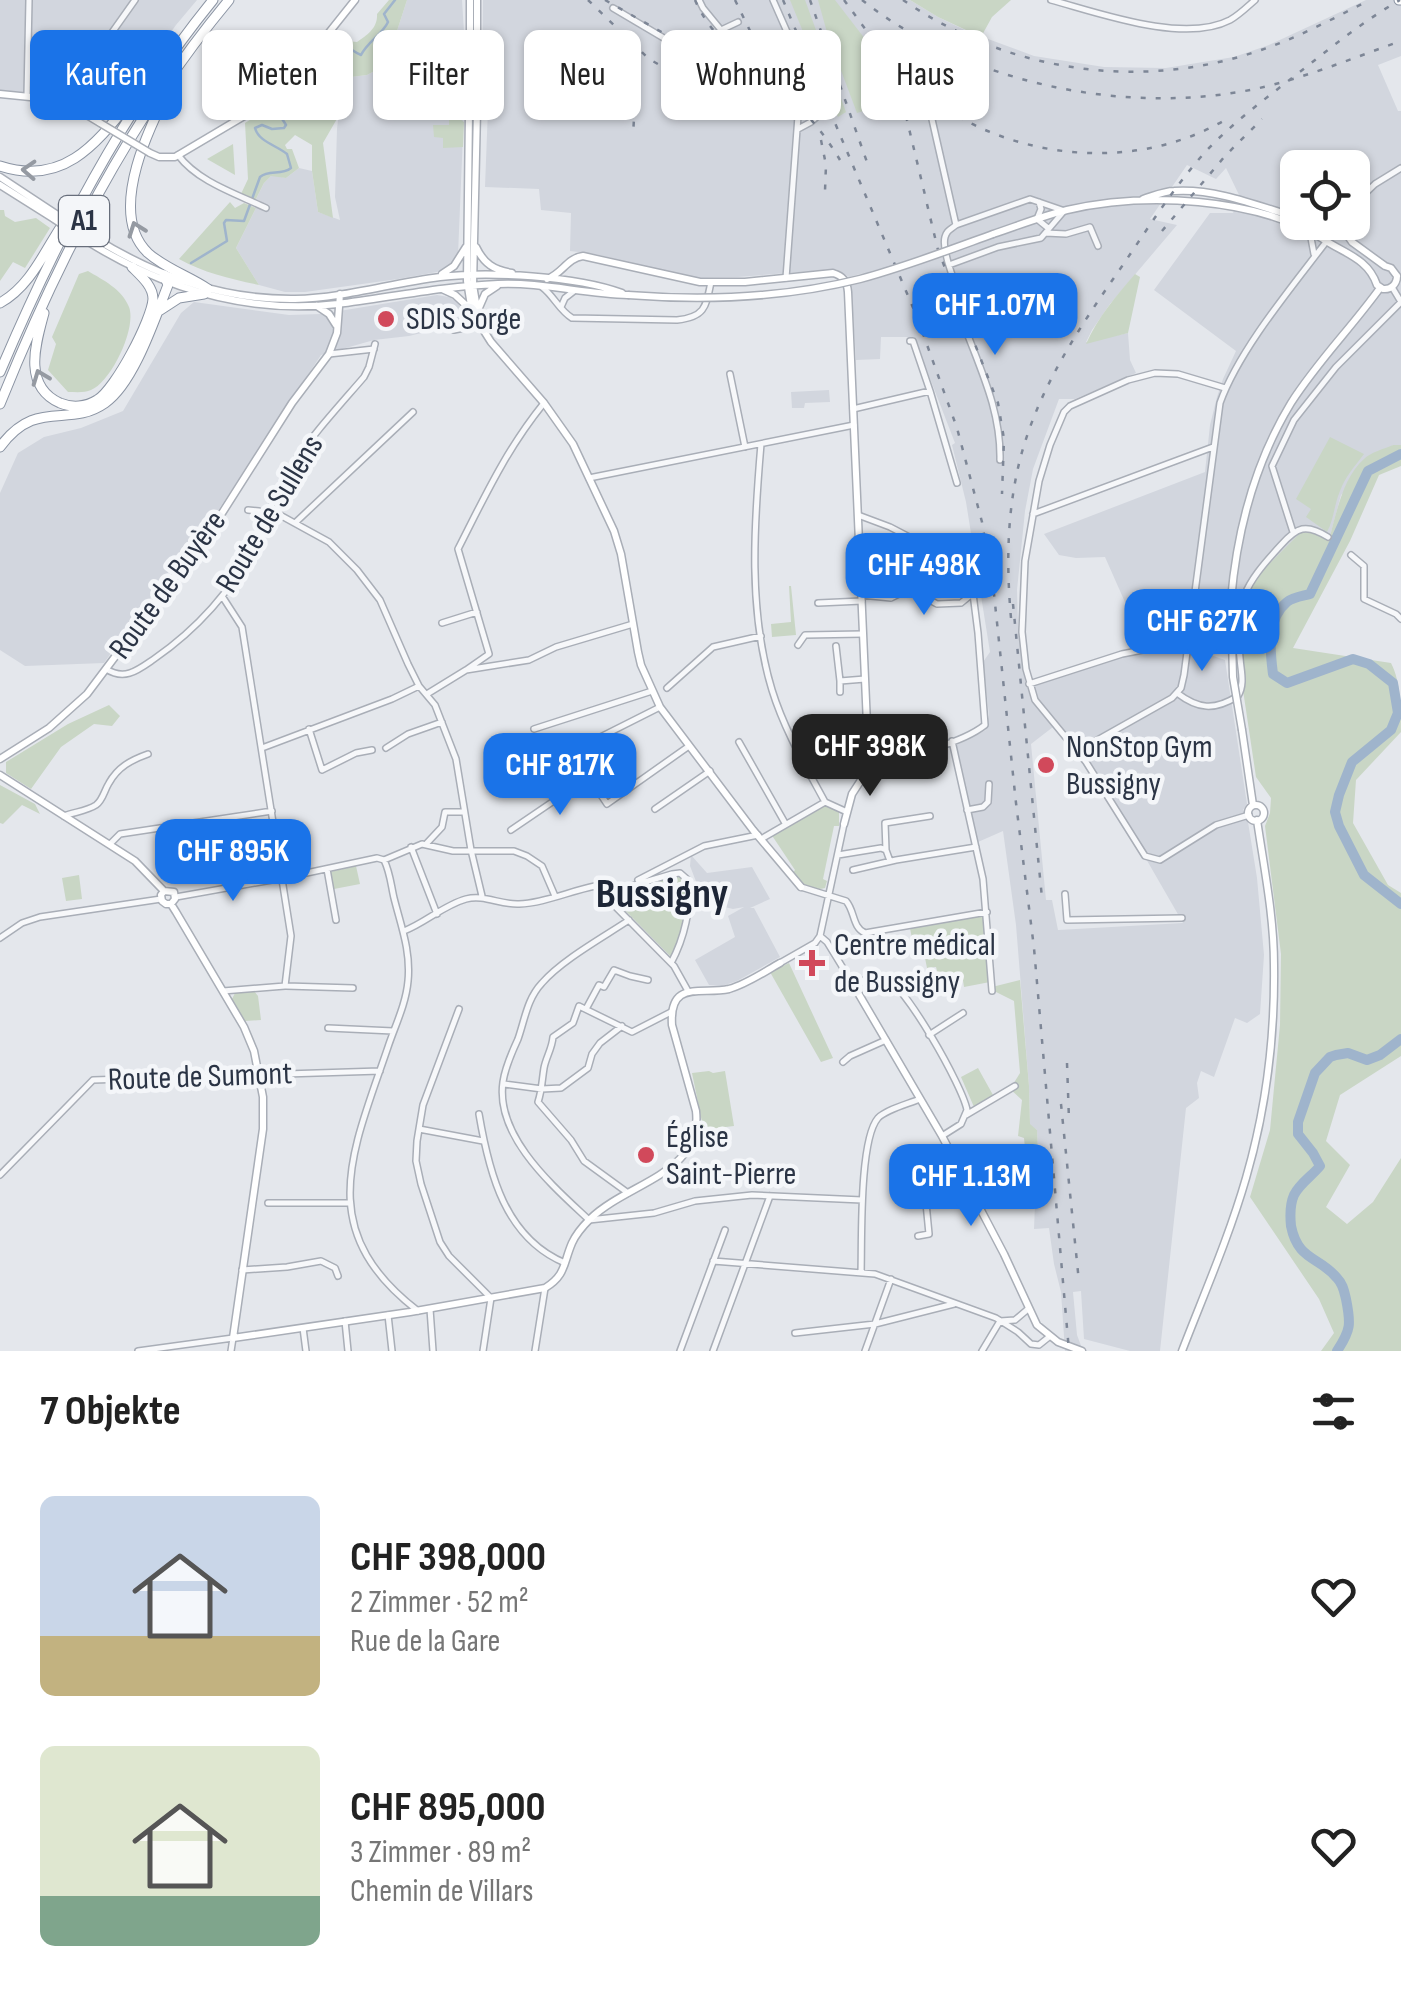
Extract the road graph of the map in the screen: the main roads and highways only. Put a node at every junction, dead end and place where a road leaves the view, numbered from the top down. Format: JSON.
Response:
{"nodes":[{"id":1,"x":214,"y":0,"type":"edge"},
{"id":2,"x":229,"y":0,"type":"edge"},
{"id":3,"x":355,"y":0,"type":"edge"},
{"id":4,"x":474,"y":0,"type":"edge"},
{"id":5,"x":472,"y":30,"type":"edge"},
{"id":6,"x":475,"y":30,"type":"edge"},
{"id":7,"x":182,"y":40,"type":"edge"},
{"id":8,"x":190,"y":50,"type":"junction"},
{"id":9,"x":0,"y":94,"type":"edge"},
{"id":10,"x":113,"y":120,"type":"edge"},
{"id":11,"x":128,"y":120,"type":"edge"},
{"id":12,"x":469,"y":120,"type":"edge"},
{"id":13,"x":478,"y":120,"type":"edge"},
{"id":14,"x":0,"y":166,"type":"edge"},
{"id":15,"x":98,"y":169,"type":"junction"},
{"id":16,"x":0,"y":181,"type":"edge"},
{"id":17,"x":1128,"y":202,"type":"junction"},
{"id":18,"x":1280,"y":212,"type":"edge"},
{"id":19,"x":1280,"y":221,"type":"edge"},
{"id":20,"x":91,"y":240,"type":"junction"},
{"id":21,"x":1325,"y":240,"type":"edge"},
{"id":22,"x":1341,"y":240,"type":"edge"},
{"id":23,"x":1350,"y":240,"type":"edge"},
{"id":24,"x":471,"y":244,"type":"junction"},
{"id":25,"x":1335,"y":245,"type":"junction"},
{"id":26,"x":571,"y":260,"type":"junction"},
{"id":27,"x":1385,"y":266,"type":"junction"},
{"id":28,"x":132,"y":267,"type":"junction"},
{"id":29,"x":470,"y":275,"type":"junction"},
{"id":30,"x":1374,"y":275,"type":"junction"},
{"id":31,"x":1399,"y":275,"type":"edge"},
{"id":32,"x":436,"y":277,"type":"junction"},
{"id":33,"x":166,"y":279,"type":"junction"},
{"id":34,"x":542,"y":281,"type":"junction"},
{"id":35,"x":574,"y":281,"type":"junction"},
{"id":36,"x":504,"y":284,"type":"junction"},
{"id":37,"x":51,"y":286,"type":"junction"},
{"id":38,"x":470,"y":286,"type":"junction"},
{"id":39,"x":438,"y":288,"type":"junction"},
{"id":40,"x":1380,"y":288,"type":"junction"},
{"id":41,"x":206,"y":292,"type":"junction"},
{"id":42,"x":628,"y":295,"type":"junction"},
{"id":43,"x":340,"y":299,"type":"junction"},
{"id":44,"x":0,"y":303,"type":"edge"},
{"id":45,"x":316,"y":305,"type":"junction"},
{"id":46,"x":475,"y":312,"type":"junction"},
{"id":47,"x":157,"y":313,"type":"junction"},
{"id":48,"x":338,"y":328,"type":"junction"},
{"id":49,"x":0,"y":372,"type":"edge"},
{"id":50,"x":0,"y":404,"type":"edge"},
{"id":51,"x":0,"y":448,"type":"edge"},
{"id":52,"x":873,"y":750,"type":"junction"},
{"id":53,"x":0,"y":758,"type":"edge"},
{"id":54,"x":872,"y":763,"type":"junction"},
{"id":55,"x":0,"y":775,"type":"edge"},
{"id":56,"x":1254,"y":805,"type":"junction"},
{"id":57,"x":1257,"y":820,"type":"junction"},
{"id":58,"x":844,"y":824,"type":"road end"},
{"id":59,"x":801,"y":887,"type":"road end"},
{"id":60,"x":163,"y":895,"type":"junction"},
{"id":61,"x":173,"y":901,"type":"junction"},
{"id":62,"x":780,"y":963,"type":"road end"},
{"id":63,"x":854,"y":986,"type":"road end"},
{"id":64,"x":1082,"y":1351,"type":"edge"},
{"id":65,"x":1182,"y":1351,"type":"edge"}],
"edges":[{"from":1,"to":7,"type":"highway","number":"A1"},
{"from":2,"to":8,"type":"highway","number":"A1"},
{"from":3,"to":9,"type":"main road","bridge":true},
{"from":4,"to":5,"type":"main road"},
{"from":4,"to":6,"type":"main road"},
{"from":8,"to":37,"type":"highway","number":"A1"},
{"from":41,"to":8,"type":"highway","one_way":true},
{"from":10,"to":14,"type":"highway","one_way":true},
{"from":11,"to":15,"type":"highway","number":"A1"},
{"from":12,"to":24,"type":"main road"},
{"from":13,"to":24,"type":"main road"},
{"from":15,"to":44,"type":"highway"},
{"from":15,"to":49,"type":"highway","number":"A1"},
{"from":16,"to":20,"type":"main road","bridge":true},
{"from":17,"to":18,"type":"main road"},
{"from":17,"to":19,"type":"main road"},
{"from":17,"to":42,"type":"main road","bridge":true},
{"from":20,"to":28,"type":"main road"},
{"from":20,"to":33,"type":"main road"},
{"from":21,"to":25,"type":"main road"},
{"from":22,"to":25,"type":"main road"},
{"from":23,"to":27,"type":"main road"},
{"from":24,"to":29,"type":"main road"},
{"from":24,"to":32,"type":"main road"},
{"from":24,"to":34,"type":"main road"},
{"from":25,"to":30,"type":"main road"},
{"from":26,"to":34,"type":"main road"},
{"from":26,"to":35,"type":"main road"},
{"from":26,"to":52,"type":"main road"},
{"from":27,"to":30,"type":"main road"},
{"from":27,"to":31,"type":"main road"},
{"from":28,"to":33,"type":"main road"},
{"from":28,"to":37,"type":"highway","one_way":true},
{"from":29,"to":32,"type":"main road"},
{"from":29,"to":34,"type":"main road"},
{"from":29,"to":38,"type":"main road"},
{"from":30,"to":40,"type":"main road"},
{"from":31,"to":40,"type":"main road"},
{"from":32,"to":43,"type":"main road"},
{"from":33,"to":41,"type":"main road"},
{"from":33,"to":47,"type":"highway"},
{"from":34,"to":35,"type":"main road"},
{"from":34,"to":36,"type":"main road"},
{"from":34,"to":42,"type":"main road"},
{"from":35,"to":42,"type":"main road"},
{"from":36,"to":38,"type":"main road"},
{"from":36,"to":46,"type":"main road"},
{"from":37,"to":50,"type":"highway","number":"A1"},
{"from":38,"to":39,"type":"main road"},
{"from":38,"to":46,"type":"main road"},
{"from":39,"to":43,"type":"main road"},
{"from":39,"to":46,"type":"main road"},
{"from":40,"to":56,"type":"main road","bridge":true},
{"from":41,"to":43,"type":"main road"},
{"from":41,"to":45,"type":"main road"},
{"from":41,"to":47,"type":"highway"},
{"from":43,"to":45,"type":"main road"},
{"from":43,"to":48,"type":"main road","name":"Route de Buyère"},
{"from":45,"to":48,"type":"main road"},
{"from":46,"to":59,"type":"main road"},
{"from":47,"to":51,"type":"highway"},
{"from":48,"to":53,"type":"main road","name":"Route de Buyère"},
{"from":52,"to":54,"type":"main road"},
{"from":52,"to":54,"type":"main road"},
{"from":54,"to":58,"type":"main road"},
{"from":55,"to":60,"type":"main road"},
{"from":56,"to":57,"type":"main road"},
{"from":56,"to":57,"type":"main road"},
{"from":57,"to":65,"type":"main road"},
{"from":60,"to":61,"type":"main road"},
{"from":60,"to":61,"type":"main road"},
{"from":61,"to":62,"type":"main road"},
{"from":63,"to":64,"type":"main road"}]}
